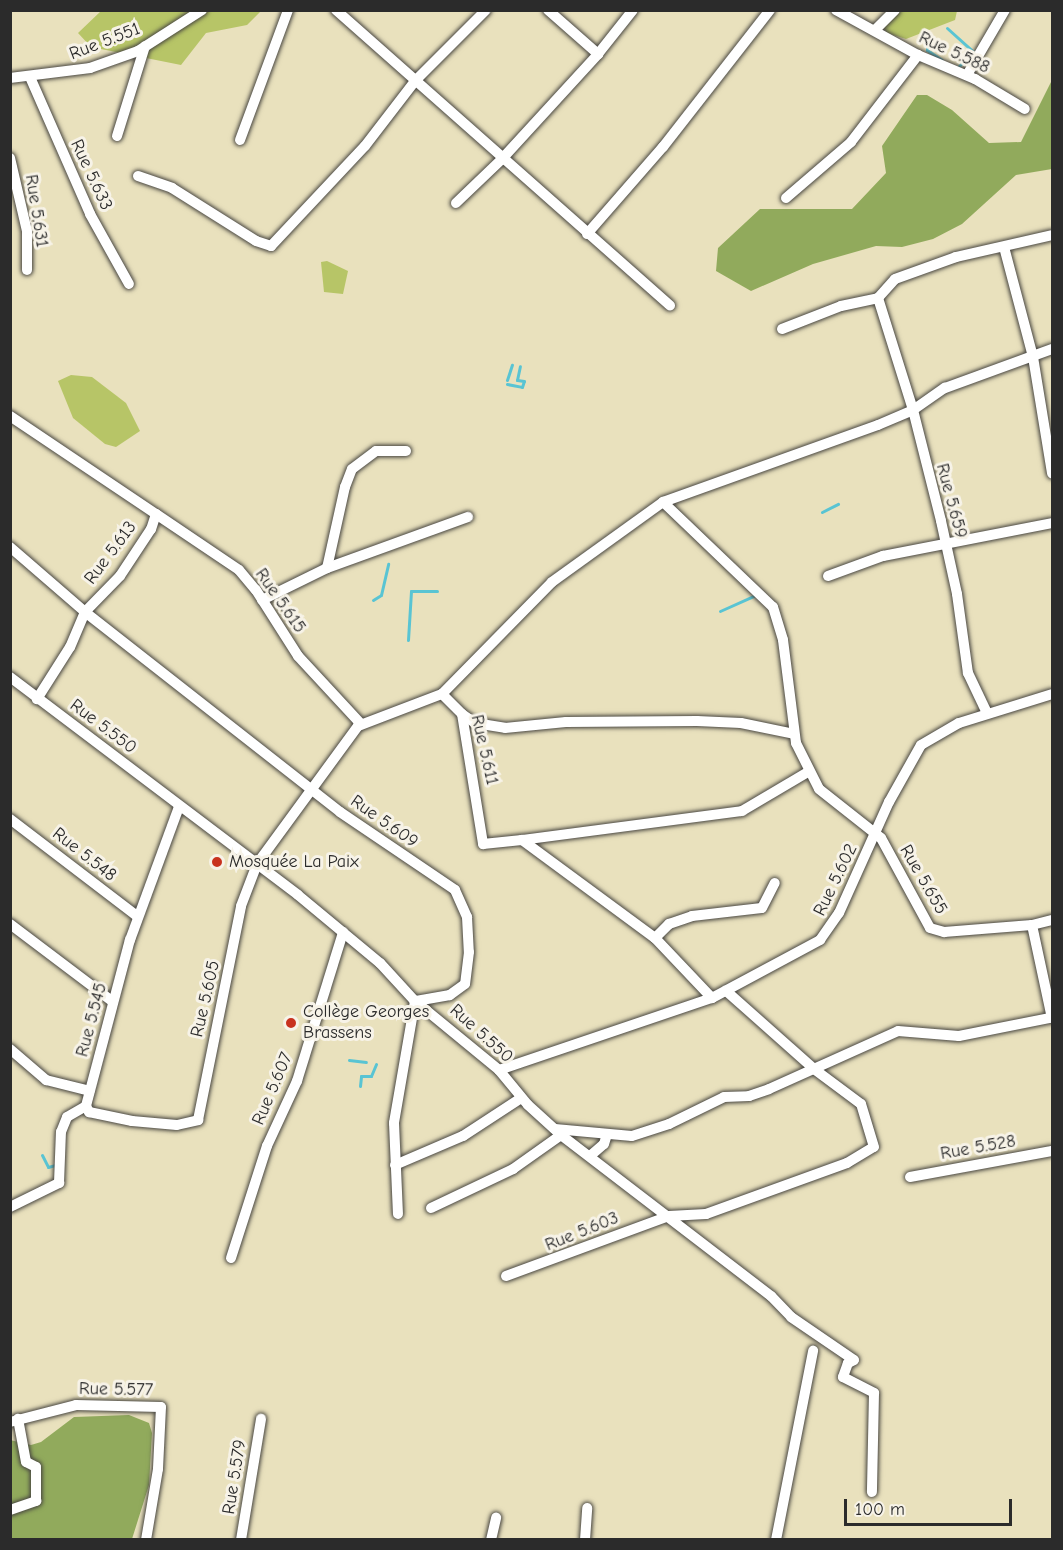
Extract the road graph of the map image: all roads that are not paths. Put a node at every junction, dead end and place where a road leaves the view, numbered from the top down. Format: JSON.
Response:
{"nodes":[{"id":1,"x":202,"y":10,"type":"edge"},
{"id":2,"x":288,"y":10,"type":"edge"},
{"id":3,"x":336,"y":10,"type":"edge"},
{"id":4,"x":486,"y":10,"type":"edge"},
{"id":5,"x":548,"y":10,"type":"edge"},
{"id":6,"x":633,"y":10,"type":"edge"},
{"id":7,"x":770,"y":10,"type":"edge"},
{"id":8,"x":836,"y":10,"type":"edge"},
{"id":9,"x":895,"y":10,"type":"edge"},
{"id":10,"x":1005,"y":10,"type":"edge"},
{"id":11,"x":875,"y":30,"type":"junction"},
{"id":12,"x":145,"y":46,"type":"junction"},
{"id":13,"x":598,"y":54,"type":"junction"},
{"id":14,"x":918,"y":55,"type":"junction"},
{"id":15,"x":967,"y":75,"type":"junction"},
{"id":16,"x":30,"y":77,"type":"junction"},
{"id":17,"x":10,"y":78,"type":"edge"},
{"id":18,"x":415,"y":81,"type":"junction"},
{"id":19,"x":1025,"y":109,"type":"dead end"},
{"id":20,"x":117,"y":136,"type":"dead end"},
{"id":21,"x":240,"y":140,"type":"dead end"},
{"id":22,"x":10,"y":158,"type":"edge"},
{"id":23,"x":501,"y":160,"type":"junction"},
{"id":24,"x":138,"y":176,"type":"dead end"},
{"id":25,"x":786,"y":198,"type":"dead end"},
{"id":26,"x":456,"y":203,"type":"dead end"},
{"id":27,"x":587,"y":234,"type":"junction"},
{"id":28,"x":1053,"y":235,"type":"edge"},
{"id":29,"x":1004,"y":247,"type":"junction"},
{"id":30,"x":27,"y":270,"type":"dead end"},
{"id":31,"x":129,"y":284,"type":"dead end"},
{"id":32,"x":878,"y":298,"type":"junction"},
{"id":33,"x":670,"y":306,"type":"dead end"},
{"id":34,"x":782,"y":329,"type":"dead end"},
{"id":35,"x":1053,"y":349,"type":"edge"},
{"id":36,"x":1033,"y":357,"type":"junction"},
{"id":37,"x":913,"y":410,"type":"junction"},
{"id":38,"x":10,"y":416,"type":"edge"},
{"id":39,"x":406,"y":451,"type":"dead end"},
{"id":40,"x":1053,"y":473,"type":"edge"},
{"id":41,"x":663,"y":502,"type":"junction"},
{"id":42,"x":156,"y":514,"type":"junction"},
{"id":43,"x":468,"y":517,"type":"dead end"},
{"id":44,"x":1053,"y":523,"type":"edge"},
{"id":45,"x":945,"y":544,"type":"junction"},
{"id":46,"x":10,"y":548,"type":"edge"},
{"id":47,"x":327,"y":568,"type":"junction"},
{"id":48,"x":828,"y":576,"type":"dead end"},
{"id":49,"x":262,"y":600,"type":"junction"},
{"id":50,"x":85,"y":612,"type":"junction"},
{"id":51,"x":10,"y":677,"type":"edge"},
{"id":52,"x":442,"y":694,"type":"junction"},
{"id":53,"x":1053,"y":694,"type":"edge"},
{"id":54,"x":37,"y":699,"type":"junction"},
{"id":55,"x":987,"y":713,"type":"junction"},
{"id":56,"x":462,"y":714,"type":"junction"},
{"id":57,"x":361,"y":724,"type":"junction"},
{"id":58,"x":794,"y":734,"type":"junction"},
{"id":59,"x":808,"y":772,"type":"junction"},
{"id":60,"x":311,"y":788,"type":"junction"},
{"id":61,"x":179,"y":807,"type":"junction"},
{"id":62,"x":10,"y":819,"type":"edge"},
{"id":63,"x":876,"y":833,"type":"junction"},
{"id":64,"x":522,"y":840,"type":"junction"},
{"id":65,"x":257,"y":864,"type":"junction"},
{"id":66,"x":775,"y":883,"type":"dead end"},
{"id":67,"x":138,"y":917,"type":"junction"},
{"id":68,"x":1053,"y":920,"type":"edge"},
{"id":69,"x":10,"y":924,"type":"edge"},
{"id":70,"x":1032,"y":925,"type":"junction"},
{"id":71,"x":343,"y":932,"type":"junction"},
{"id":72,"x":655,"y":938,"type":"junction"},
{"id":73,"x":726,"y":991,"type":"junction"},
{"id":74,"x":712,"y":998,"type":"junction"},
{"id":75,"x":415,"y":1001,"type":"junction"},
{"id":76,"x":113,"y":1002,"type":"junction"},
{"id":77,"x":1051,"y":1018,"type":"edge"},
{"id":78,"x":10,"y":1049,"type":"edge"},
{"id":79,"x":814,"y":1069,"type":"junction"},
{"id":80,"x":499,"y":1070,"type":"junction"},
{"id":81,"x":90,"y":1092,"type":"junction"},
{"id":82,"x":521,"y":1098,"type":"junction"},
{"id":83,"x":86,"y":1106,"type":"junction"},
{"id":84,"x":558,"y":1132,"type":"junction"},
{"id":85,"x":607,"y":1134,"type":"junction"},
{"id":86,"x":1053,"y":1151,"type":"edge"},
{"id":87,"x":590,"y":1156,"type":"junction"},
{"id":88,"x":395,"y":1166,"type":"junction"},
{"id":89,"x":910,"y":1177,"type":"dead end"},
{"id":90,"x":10,"y":1207,"type":"edge"},
{"id":91,"x":431,"y":1208,"type":"dead end"},
{"id":92,"x":398,"y":1214,"type":"dead end"},
{"id":93,"x":669,"y":1216,"type":"junction"},
{"id":94,"x":231,"y":1258,"type":"dead end"},
{"id":95,"x":506,"y":1276,"type":"dead end"},
{"id":96,"x":813,"y":1351,"type":"dead end"},
{"id":97,"x":261,"y":1419,"type":"dead end"},
{"id":98,"x":14,"y":1420,"type":"edge"},
{"id":99,"x":872,"y":1492,"type":"dead end"},
{"id":100,"x":587,"y":1508,"type":"dead end"},
{"id":101,"x":10,"y":1510,"type":"edge"},
{"id":102,"x":496,"y":1518,"type":"dead end"},
{"id":103,"x":146,"y":1539,"type":"edge"},
{"id":104,"x":241,"y":1539,"type":"edge"},
{"id":105,"x":491,"y":1539,"type":"edge"},
{"id":106,"x":585,"y":1539,"type":"edge"},
{"id":107,"x":776,"y":1539,"type":"edge"}],
"edges":[{"from":1,"to":12,"type":"street","name":"Rue 5.551"},
{"from":2,"to":21,"type":"street"},
{"from":3,"to":18,"type":"street"},
{"from":4,"to":18,"type":"street"},
{"from":5,"to":13,"type":"street"},
{"from":6,"to":13,"type":"street"},
{"from":7,"to":27,"type":"street"},
{"from":8,"to":11,"type":"street","name":"Rue 5.588"},
{"from":9,"to":11,"type":"street"},
{"from":10,"to":15,"type":"street"},
{"from":11,"to":14,"type":"street","name":"Rue 5.588"},
{"from":12,"to":16,"type":"street","name":"Rue 5.551"},
{"from":12,"to":20,"type":"street"},
{"from":13,"to":23,"type":"street"},
{"from":14,"to":15,"type":"street","name":"Rue 5.588"},
{"from":14,"to":25,"type":"street"},
{"from":15,"to":19,"type":"street","name":"Rue 5.588"},
{"from":16,"to":17,"type":"street","name":"Rue 5.551"},
{"from":16,"to":31,"type":"street","name":"Rue 5.633"},
{"from":18,"to":23,"type":"street"},
{"from":18,"to":24,"type":"street"},
{"from":22,"to":30,"type":"street","name":"Rue 5.631"},
{"from":23,"to":26,"type":"street"},
{"from":23,"to":27,"type":"street"},
{"from":27,"to":33,"type":"street"},
{"from":28,"to":29,"type":"street"},
{"from":29,"to":32,"type":"street"},
{"from":29,"to":36,"type":"street"},
{"from":32,"to":34,"type":"street"},
{"from":32,"to":37,"type":"street","name":"Rue 5.659"},
{"from":35,"to":36,"type":"street"},
{"from":36,"to":37,"type":"street"},
{"from":36,"to":40,"type":"street"},
{"from":37,"to":41,"type":"street"},
{"from":37,"to":45,"type":"street","name":"Rue 5.659"},
{"from":38,"to":42,"type":"street","name":"Rue 5.613"},
{"from":39,"to":47,"type":"street"},
{"from":41,"to":52,"type":"street"},
{"from":41,"to":58,"type":"street"},
{"from":42,"to":49,"type":"street","name":"Rue 5.615"},
{"from":42,"to":50,"type":"street","name":"Rue 5.613"},
{"from":43,"to":47,"type":"street"},
{"from":44,"to":45,"type":"street"},
{"from":45,"to":48,"type":"street"},
{"from":45,"to":55,"type":"street","name":"Rue 5.659"},
{"from":46,"to":50,"type":"street","name":"Rue 5.609"},
{"from":47,"to":49,"type":"street"},
{"from":49,"to":57,"type":"street","name":"Rue 5.615"},
{"from":50,"to":54,"type":"street","name":"Rue 5.613"},
{"from":50,"to":60,"type":"street","name":"Rue 5.609"},
{"from":51,"to":54,"type":"street","name":"Rue 5.550"},
{"from":52,"to":56,"type":"street","name":"Rue 5.611"},
{"from":52,"to":57,"type":"street"},
{"from":53,"to":55,"type":"street","name":"Rue 5.602"},
{"from":54,"to":61,"type":"street","name":"Rue 5.550"},
{"from":55,"to":63,"type":"street","name":"Rue 5.602"},
{"from":56,"to":58,"type":"street"},
{"from":56,"to":64,"type":"street","name":"Rue 5.611"},
{"from":57,"to":60,"type":"street"},
{"from":58,"to":59,"type":"street"},
{"from":59,"to":63,"type":"street"},
{"from":59,"to":64,"type":"street"},
{"from":60,"to":65,"type":"street","name":"Rue 5.605"},
{"from":60,"to":75,"type":"street","name":"Rue 5.609"},
{"from":61,"to":65,"type":"street","name":"Rue 5.550"},
{"from":61,"to":67,"type":"street","name":"Rue 5.545"},
{"from":62,"to":67,"type":"street","name":"Rue 5.548"},
{"from":63,"to":70,"type":"street","name":"Rue 5.655"},
{"from":63,"to":73,"type":"street","name":"Rue 5.602"},
{"from":64,"to":72,"type":"street"},
{"from":65,"to":71,"type":"street","name":"Rue 5.550"},
{"from":65,"to":83,"type":"street","name":"Rue 5.605"},
{"from":66,"to":72,"type":"street"},
{"from":67,"to":76,"type":"street","name":"Rue 5.545"},
{"from":68,"to":70,"type":"street"},
{"from":69,"to":76,"type":"street"},
{"from":70,"to":77,"type":"street"},
{"from":71,"to":75,"type":"street","name":"Rue 5.550"},
{"from":71,"to":94,"type":"street","name":"Rue 5.607"},
{"from":72,"to":74,"type":"street"},
{"from":73,"to":74,"type":"street","name":"Rue 5.602"},
{"from":73,"to":79,"type":"street"},
{"from":74,"to":80,"type":"street","name":"Rue 5.602"},
{"from":75,"to":80,"type":"street","name":"Rue 5.550"},
{"from":75,"to":88,"type":"street"},
{"from":76,"to":81,"type":"street","name":"Rue 5.545"},
{"from":77,"to":79,"type":"street"},
{"from":78,"to":81,"type":"street"},
{"from":79,"to":85,"type":"street"},
{"from":79,"to":93,"type":"street","name":"Rue 5.603"},
{"from":80,"to":82,"type":"street","name":"Rue 5.550"},
{"from":81,"to":83,"type":"street","name":"Rue 5.545"},
{"from":82,"to":84,"type":"street","name":"Rue 5.550"},
{"from":82,"to":88,"type":"street"},
{"from":83,"to":90,"type":"street"},
{"from":84,"to":85,"type":"street"},
{"from":84,"to":87,"type":"street","name":"Rue 5.550"},
{"from":84,"to":91,"type":"street"},
{"from":85,"to":87,"type":"street"},
{"from":86,"to":89,"type":"street","name":"Rue 5.528"},
{"from":87,"to":93,"type":"street","name":"Rue 5.550"},
{"from":88,"to":92,"type":"street"},
{"from":93,"to":95,"type":"street","name":"Rue 5.603"},
{"from":93,"to":99,"type":"street","name":"Rue 5.550"},
{"from":96,"to":107,"type":"street"},
{"from":97,"to":104,"type":"street","name":"Rue 5.579"},
{"from":98,"to":101,"type":"street"},
{"from":98,"to":103,"type":"street","name":"Rue 5.577"},
{"from":100,"to":106,"type":"street"},
{"from":102,"to":105,"type":"street"}]}
